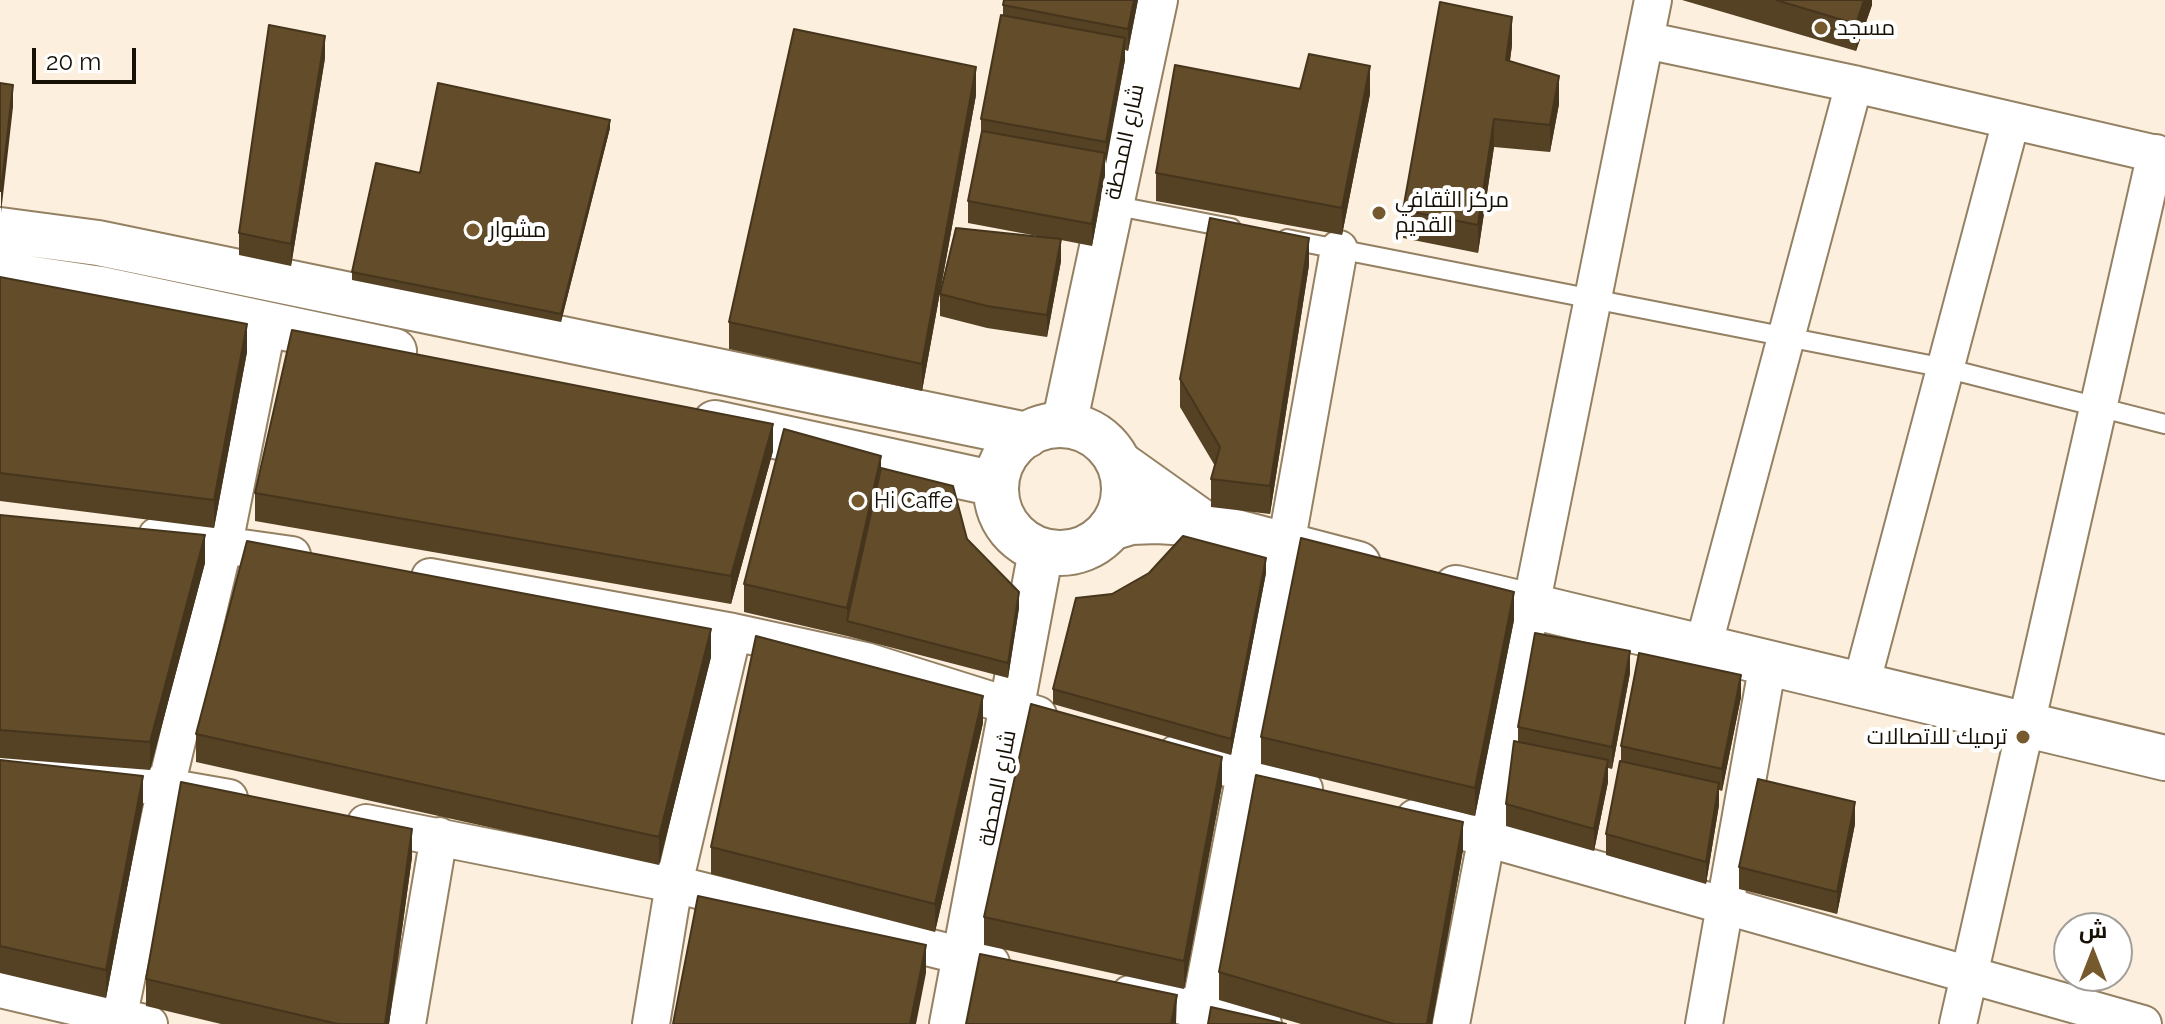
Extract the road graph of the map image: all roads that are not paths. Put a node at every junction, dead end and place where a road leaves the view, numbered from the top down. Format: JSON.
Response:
{"nodes":[{"id":1,"x":1155,"y":0,"type":"edge"},
{"id":2,"x":1653,"y":0,"type":"edge"},
{"id":3,"x":1645,"y":40,"type":"junction"},
{"id":4,"x":1854,"y":84,"type":"junction"},
{"id":5,"x":2011,"y":121,"type":"junction"},
{"id":6,"x":2160,"y":154,"type":"edge"},
{"id":7,"x":1112,"y":205,"type":"junction"},
{"id":8,"x":0,"y":230,"type":"edge"},
{"id":9,"x":1339,"y":249,"type":"junction"},
{"id":10,"x":0,"y":274,"type":"edge"},
{"id":11,"x":1593,"y":299,"type":"junction"},
{"id":12,"x":268,"y":323,"type":"junction"},
{"id":13,"x":1787,"y":337,"type":"junction"},
{"id":14,"x":437,"y":361,"type":"edge"},
{"id":15,"x":1945,"y":368,"type":"junction"},
{"id":16,"x":2098,"y":407,"type":"junction"},
{"id":17,"x":679,"y":415,"type":"edge"},
{"id":18,"x":2165,"y":424,"type":"edge"},
{"id":19,"x":1045,"y":430,"type":"junction"},
{"id":20,"x":1120,"y":464,"type":"junction"},
{"id":21,"x":996,"y":484,"type":"junction"},
{"id":22,"x":1205,"y":524,"type":"junction"},
{"id":23,"x":1111,"y":528,"type":"junction"},
{"id":24,"x":120,"y":532,"type":"edge"},
{"id":25,"x":224,"y":544,"type":"junction"},
{"id":26,"x":1285,"y":547,"type":"junction"},
{"id":27,"x":1041,"y":551,"type":"junction"},
{"id":28,"x":318,"y":559,"type":"edge"},
{"id":29,"x":395,"y":571,"type":"edge"},
{"id":30,"x":1531,"y":606,"type":"junction"},
{"id":31,"x":733,"y":632,"type":"junction"},
{"id":32,"x":1703,"y":647,"type":"junction"},
{"id":33,"x":1768,"y":663,"type":"junction"},
{"id":34,"x":1861,"y":685,"type":"junction"},
{"id":35,"x":1013,"y":708,"type":"junction"},
{"id":36,"x":1071,"y":725,"type":"edge"},
{"id":37,"x":2026,"y":725,"type":"junction"},
{"id":38,"x":1143,"y":745,"type":"edge"},
{"id":39,"x":2165,"y":758,"type":"edge"},
{"id":40,"x":0,"y":771,"type":"edge"},
{"id":41,"x":1245,"y":774,"type":"junction"},
{"id":42,"x":166,"y":787,"type":"junction"},
{"id":43,"x":1335,"y":797,"type":"edge"},
{"id":44,"x":257,"y":803,"type":"edge"},
{"id":45,"x":1381,"y":809,"type":"edge"},
{"id":46,"x":333,"y":817,"type":"edge"},
{"id":47,"x":439,"y":836,"type":"junction"},
{"id":48,"x":1487,"y":836,"type":"junction"},
{"id":49,"x":674,"y":884,"type":"junction"},
{"id":50,"x":1724,"y":904,"type":"junction"},
{"id":51,"x":965,"y":957,"type":"junction"},
{"id":52,"x":1028,"y":971,"type":"edge"},
{"id":53,"x":1969,"y":974,"type":"junction"},
{"id":54,"x":0,"y":989,"type":"edge"},
{"id":55,"x":1106,"y":989,"type":"edge"},
{"id":56,"x":1198,"y":1017,"type":"edge"},
{"id":57,"x":128,"y":1022,"type":"edge"},
{"id":58,"x":407,"y":1024,"type":"edge"},
{"id":59,"x":651,"y":1024,"type":"edge"},
{"id":60,"x":952,"y":1024,"type":"edge"},
{"id":61,"x":1263,"y":1024,"type":"edge"},
{"id":62,"x":1451,"y":1024,"type":"edge"},
{"id":63,"x":1704,"y":1024,"type":"edge"},
{"id":64,"x":1958,"y":1024,"type":"edge"},
{"id":65,"x":2143,"y":1024,"type":"edge"}],
"edges":[{"from":1,"to":7,"type":"main road","name":"شارع المحطة"},
{"from":2,"to":3,"type":"street"},
{"from":3,"to":4,"type":"street"},
{"from":3,"to":11,"type":"street"},
{"from":4,"to":5,"type":"street"},
{"from":4,"to":13,"type":"street"},
{"from":5,"to":6,"type":"street"},
{"from":5,"to":15,"type":"street"},
{"from":6,"to":16,"type":"street"},
{"from":7,"to":9,"type":"lane"},
{"from":7,"to":19,"type":"main road","name":"شارع المحطة"},
{"from":8,"to":19,"type":"main road"},
{"from":9,"to":11,"type":"lane"},
{"from":9,"to":26,"type":"street"},
{"from":10,"to":12,"type":"main road"},
{"from":11,"to":13,"type":"lane"},
{"from":11,"to":30,"type":"street"},
{"from":12,"to":14,"type":"main road"},
{"from":12,"to":25,"type":"street"},
{"from":13,"to":15,"type":"lane"},
{"from":13,"to":32,"type":"street"},
{"from":15,"to":16,"type":"lane"},
{"from":15,"to":34,"type":"street"},
{"from":16,"to":18,"type":"lane"},
{"from":16,"to":37,"type":"street"},
{"from":17,"to":21,"type":"main road"},
{"from":19,"to":20,"type":"main road"},
{"from":19,"to":21,"type":"main road"},
{"from":20,"to":22,"type":"main road"},
{"from":20,"to":23,"type":"main road"},
{"from":21,"to":27,"type":"main road"},
{"from":22,"to":23,"type":"main road"},
{"from":22,"to":26,"type":"main road"},
{"from":23,"to":27,"type":"main road"},
{"from":24,"to":25,"type":"street"},
{"from":25,"to":28,"type":"street"},
{"from":25,"to":42,"type":"street"},
{"from":26,"to":30,"type":"main road"},
{"from":26,"to":41,"type":"street"},
{"from":27,"to":35,"type":"main road","name":"شارع المحطة"},
{"from":29,"to":31,"type":"street"},
{"from":30,"to":32,"type":"main road"},
{"from":30,"to":48,"type":"street"},
{"from":31,"to":35,"type":"street"},
{"from":31,"to":49,"type":"street"},
{"from":32,"to":33,"type":"main road"},
{"from":33,"to":34,"type":"main road"},
{"from":33,"to":50,"type":"street"},
{"from":34,"to":37,"type":"main road"},
{"from":35,"to":36,"type":"street"},
{"from":35,"to":51,"type":"main road","name":"شارع المحطة"},
{"from":37,"to":39,"type":"main road"},
{"from":37,"to":53,"type":"street"},
{"from":38,"to":41,"type":"street"},
{"from":40,"to":42,"type":"street"},
{"from":41,"to":43,"type":"street"},
{"from":41,"to":56,"type":"street"},
{"from":42,"to":44,"type":"street"},
{"from":42,"to":57,"type":"street"},
{"from":45,"to":48,"type":"street"},
{"from":46,"to":47,"type":"street"},
{"from":47,"to":49,"type":"street"},
{"from":47,"to":58,"type":"street"},
{"from":48,"to":50,"type":"street"},
{"from":48,"to":62,"type":"street"},
{"from":49,"to":51,"type":"street"},
{"from":49,"to":59,"type":"street"},
{"from":50,"to":53,"type":"street"},
{"from":50,"to":63,"type":"street"},
{"from":51,"to":52,"type":"street"},
{"from":51,"to":60,"type":"main road","name":"شارع المحطة"},
{"from":53,"to":64,"type":"street"},
{"from":53,"to":65,"type":"street"},
{"from":54,"to":57,"type":"street"},
{"from":55,"to":56,"type":"street"},
{"from":56,"to":61,"type":"street"}]}
